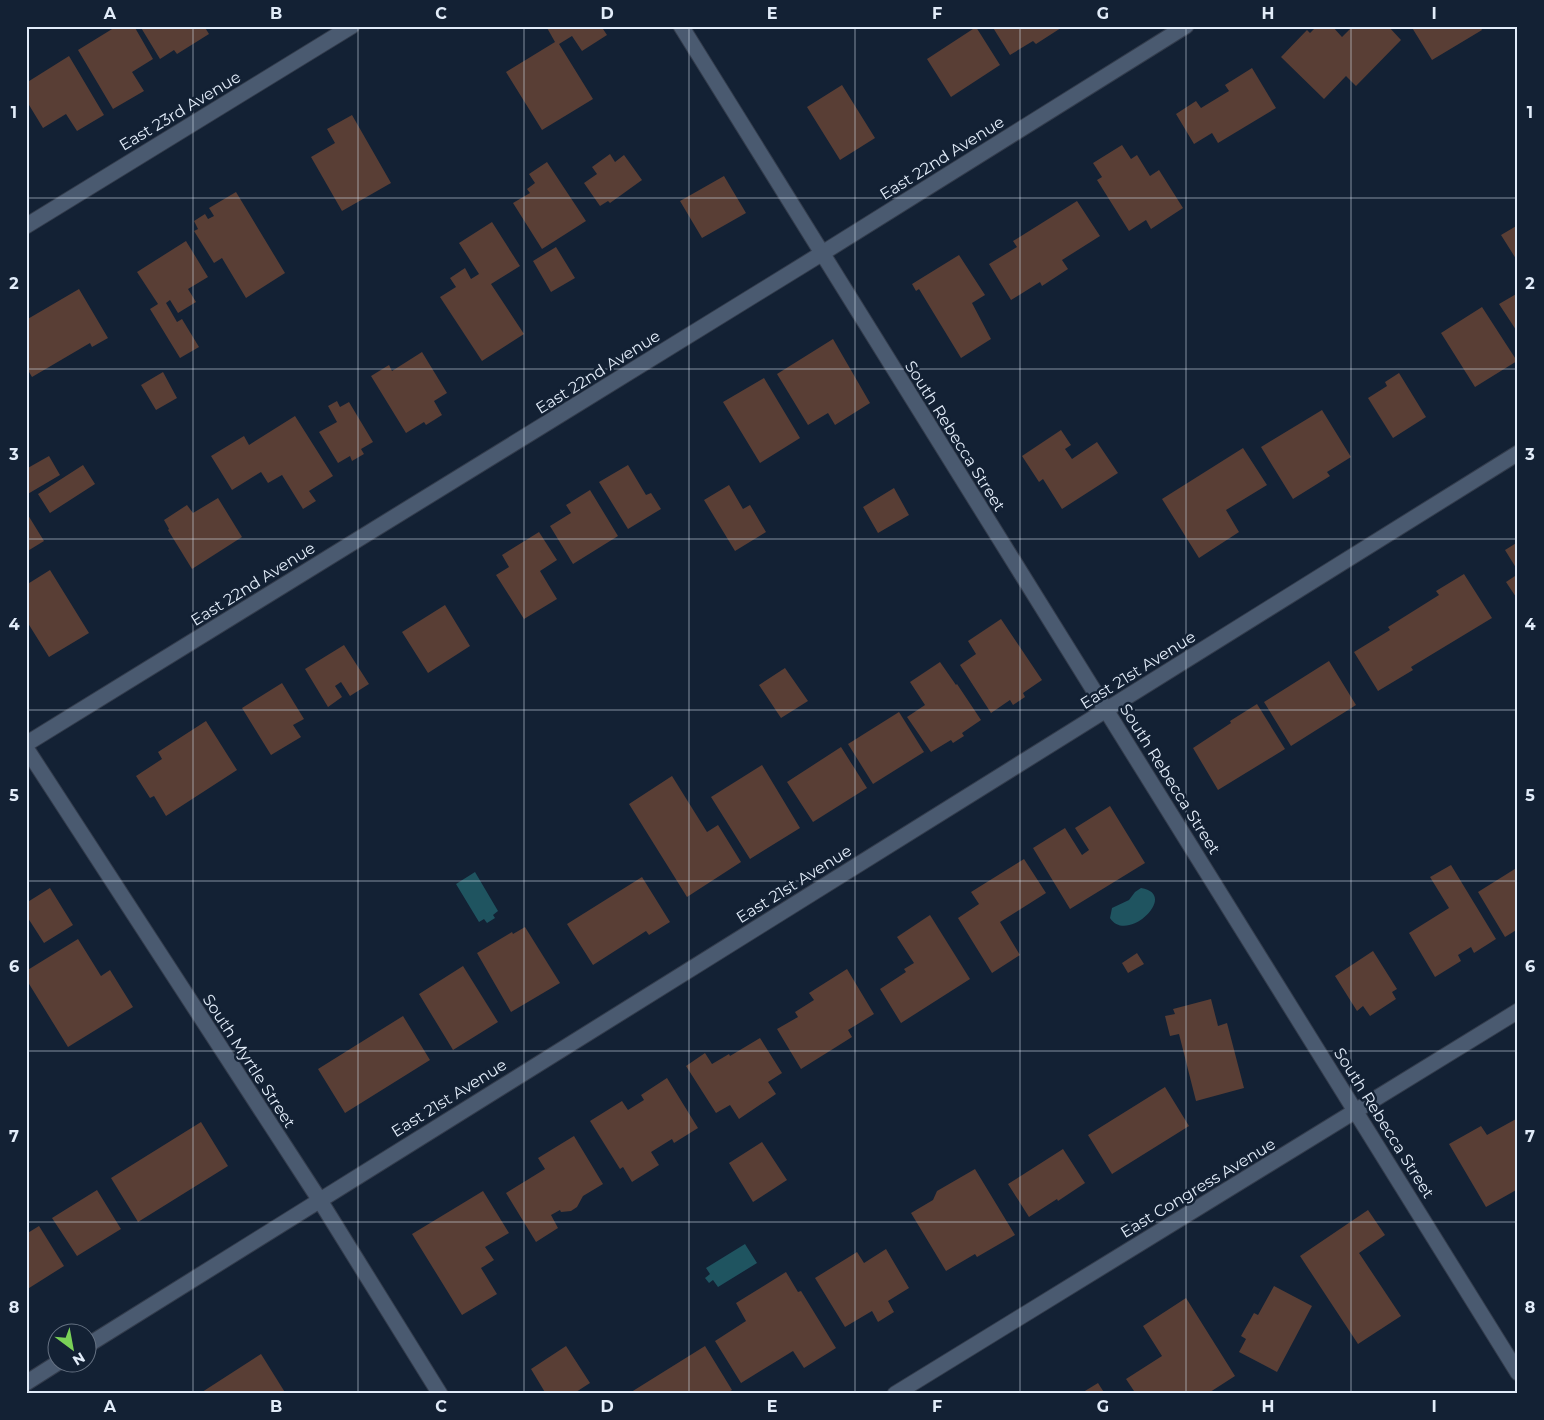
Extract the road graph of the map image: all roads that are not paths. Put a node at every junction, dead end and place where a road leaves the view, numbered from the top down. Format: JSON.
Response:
{"nodes":[{"id":1,"x":352,"y":26,"type":"edge"},
{"id":2,"x":681,"y":26,"type":"edge"},
{"id":3,"x":1186,"y":26,"type":"edge"},
{"id":4,"x":26,"y":226,"type":"edge"},
{"id":5,"x":821,"y":254,"type":"junction"},
{"id":6,"x":1518,"y":453,"type":"edge"},
{"id":7,"x":1106,"y":711,"type":"junction"},
{"id":8,"x":26,"y":744,"type":"edge"},
{"id":9,"x":26,"y":748,"type":"edge"},
{"id":10,"x":1518,"y":1011,"type":"edge"},
{"id":11,"x":1357,"y":1111,"type":"junction"},
{"id":12,"x":319,"y":1199,"type":"junction"},
{"id":13,"x":98,"y":1339,"type":"edge"},
{"id":14,"x":48,"y":1369,"type":"edge"},
{"id":15,"x":1518,"y":1373,"type":"edge"},
{"id":16,"x":26,"y":1383,"type":"edge"},
{"id":17,"x":440,"y":1394,"type":"edge"},
{"id":18,"x":895,"y":1394,"type":"edge"}],
"edges":[{"from":1,"to":4,"type":"street","name":"East 23rd Avenue"},
{"from":2,"to":5,"type":"street","name":"South Rebecca Street"},
{"from":3,"to":5,"type":"street","name":"East 22nd Avenue"},
{"from":5,"to":7,"type":"street","name":"South Rebecca Street"},
{"from":5,"to":8,"type":"street","name":"East 22nd Avenue"},
{"from":6,"to":7,"type":"street","name":"East 21st Avenue"},
{"from":7,"to":11,"type":"street","name":"South Rebecca Street"},
{"from":7,"to":12,"type":"street","name":"East 21st Avenue"},
{"from":9,"to":12,"type":"street","name":"South Myrtle Street"},
{"from":10,"to":11,"type":"street","name":"East Congress Avenue"},
{"from":11,"to":15,"type":"street","name":"South Rebecca Street"},
{"from":11,"to":18,"type":"street","name":"East Congress Avenue"},
{"from":12,"to":13,"type":"street","name":"East 21st Avenue"},
{"from":12,"to":17,"type":"street","name":"South Myrtle Street"},
{"from":14,"to":16,"type":"street"}]}
